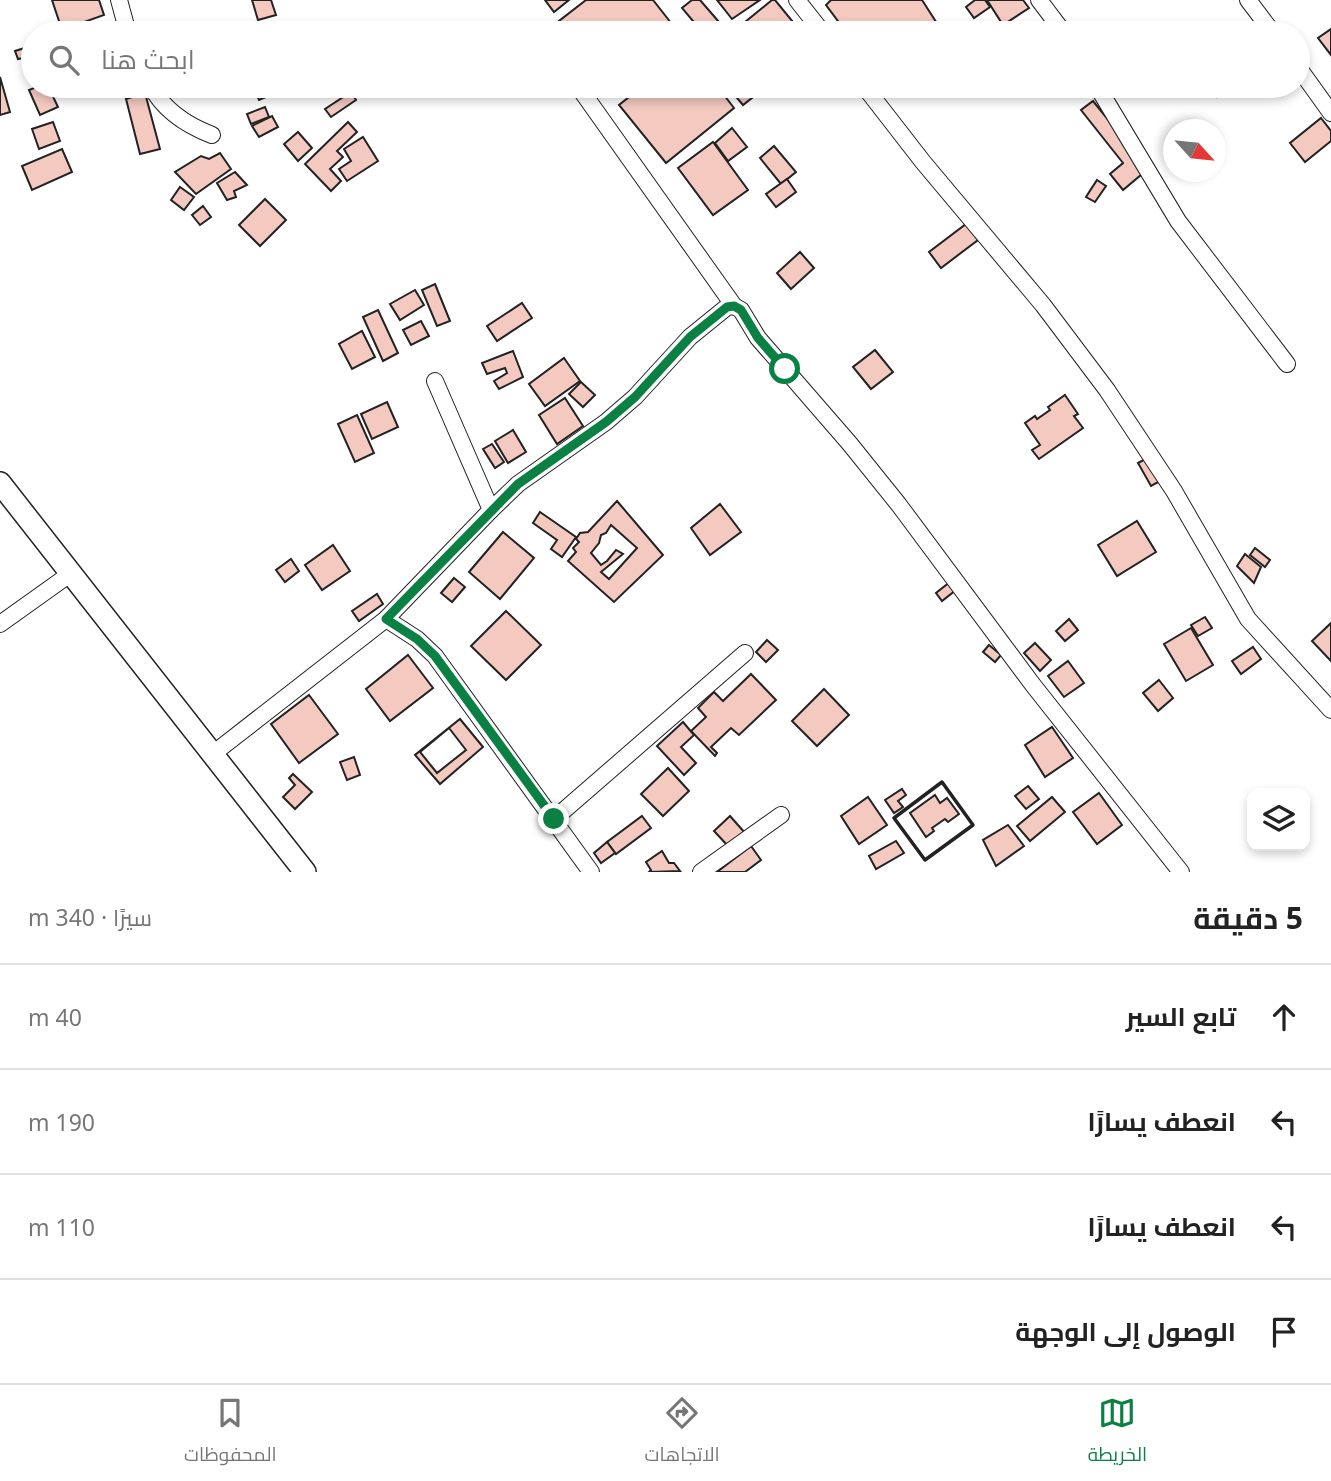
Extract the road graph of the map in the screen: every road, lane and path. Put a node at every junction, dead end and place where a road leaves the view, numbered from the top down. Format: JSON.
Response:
{"nodes":[{"id":1,"x":119,"y":0,"type":"edge"},
{"id":2,"x":1039,"y":0,"type":"edge"},
{"id":3,"x":1248,"y":0,"type":"edge"},
{"id":4,"x":802,"y":2,"type":"edge"},
{"id":5,"x":125,"y":21,"type":"edge"},
{"id":6,"x":815,"y":21,"type":"edge"},
{"id":7,"x":1055,"y":21,"type":"edge"},
{"id":8,"x":1264,"y":21,"type":"edge"},
{"id":9,"x":1310,"y":84,"type":"edge"},
{"id":10,"x":158,"y":98,"type":"edge"},
{"id":11,"x":587,"y":98,"type":"edge"},
{"id":12,"x":873,"y":98,"type":"edge"},
{"id":13,"x":1104,"y":98,"type":"edge"},
{"id":14,"x":1331,"y":113,"type":"edge"},
{"id":15,"x":212,"y":135,"type":"dead end"},
{"id":16,"x":734,"y":306,"type":"junction"},
{"id":17,"x":1287,"y":364,"type":"dead end"},
{"id":18,"x":436,"y":381,"type":"dead end"},
{"id":19,"x":0,"y":484,"type":"edge"},
{"id":20,"x":491,"y":510,"type":"junction"},
{"id":21,"x":70,"y":574,"type":"junction"},
{"id":22,"x":386,"y":619,"type":"junction"},
{"id":23,"x":0,"y":624,"type":"edge"},
{"id":24,"x":745,"y":653,"type":"dead end"},
{"id":25,"x":1331,"y":710,"type":"edge"},
{"id":26,"x":214,"y":753,"type":"junction"},
{"id":27,"x":781,"y":815,"type":"dead end"},
{"id":28,"x":554,"y":819,"type":"junction"},
{"id":29,"x":305,"y":872,"type":"edge"},
{"id":30,"x":591,"y":872,"type":"edge"},
{"id":31,"x":701,"y":872,"type":"edge"},
{"id":32,"x":1181,"y":872,"type":"edge"}],
"edges":[{"from":1,"to":5,"type":"street"},
{"from":2,"to":7,"type":"street"},
{"from":3,"to":8,"type":"street"},
{"from":4,"to":6,"type":"street"},
{"from":9,"to":14,"type":"street"},
{"from":10,"to":15,"type":"street"},
{"from":11,"to":16,"type":"street"},
{"from":12,"to":25,"type":"street"},
{"from":13,"to":17,"type":"street"},
{"from":16,"to":20,"type":"street"},
{"from":16,"to":32,"type":"street"},
{"from":18,"to":20,"type":"street"},
{"from":19,"to":21,"type":"street"},
{"from":20,"to":22,"type":"street"},
{"from":21,"to":23,"type":"street"},
{"from":21,"to":26,"type":"street"},
{"from":22,"to":26,"type":"street"},
{"from":22,"to":28,"type":"street"},
{"from":24,"to":28,"type":"street"},
{"from":26,"to":29,"type":"street"},
{"from":27,"to":31,"type":"street"},
{"from":28,"to":30,"type":"street"}]}
